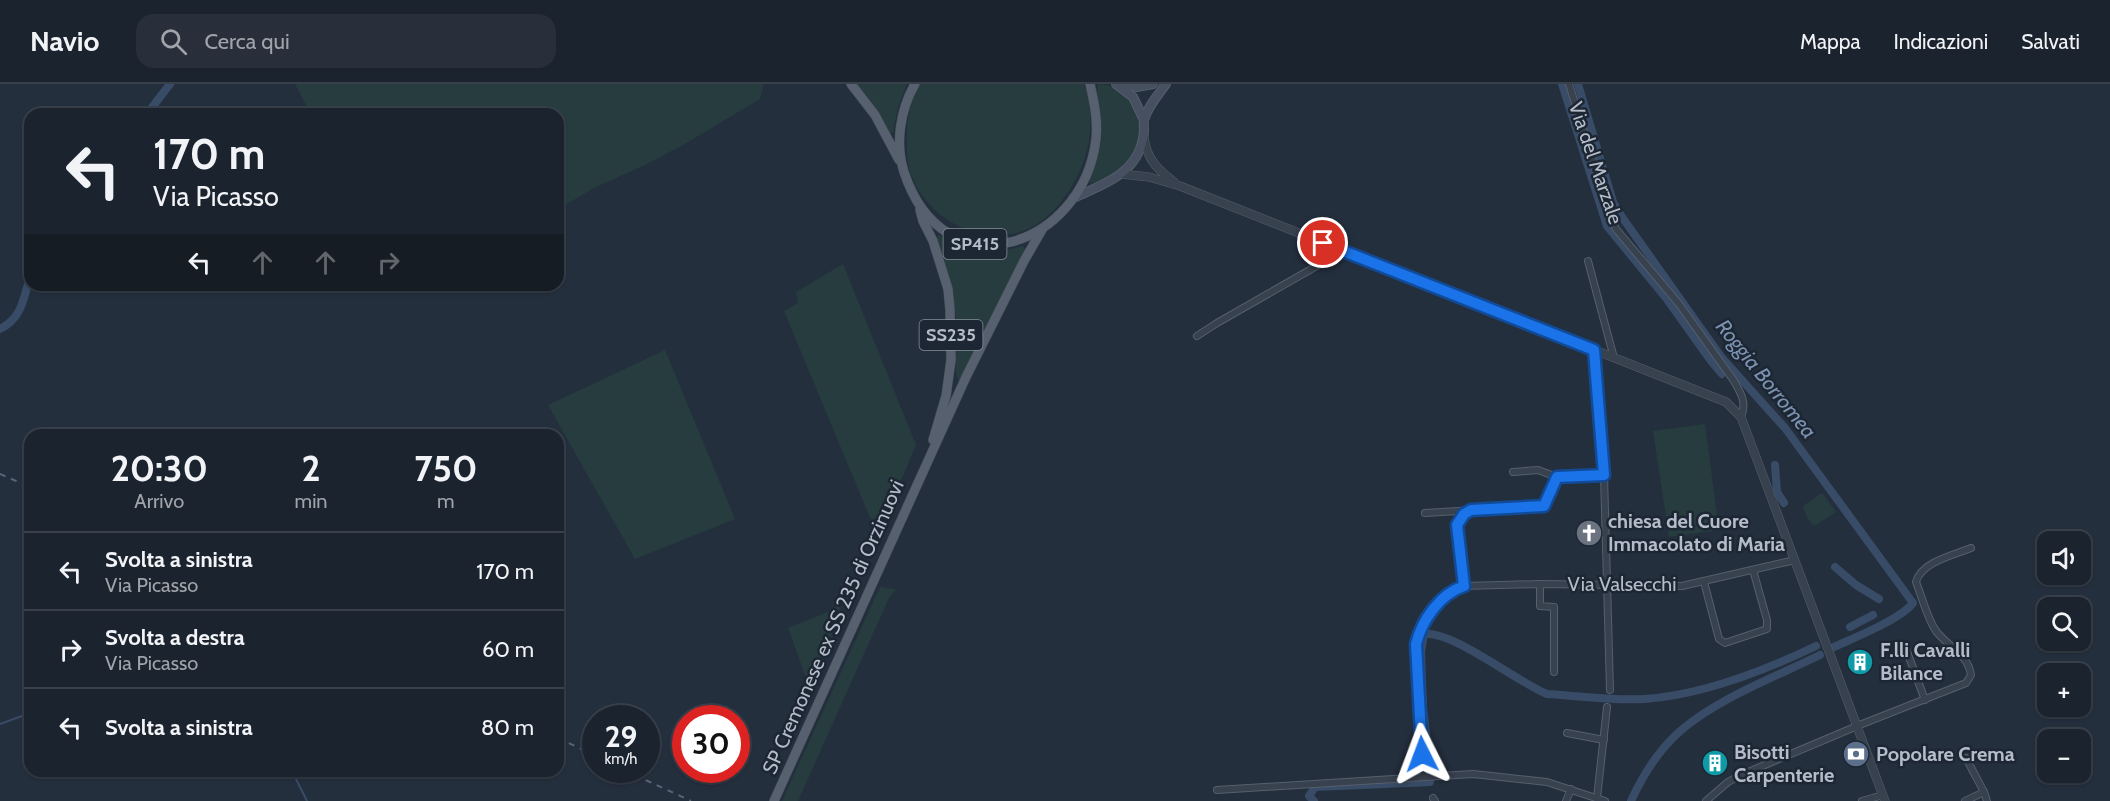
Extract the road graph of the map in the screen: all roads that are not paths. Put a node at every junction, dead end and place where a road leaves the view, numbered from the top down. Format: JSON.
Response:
{"nodes":[{"id":1,"x":851,"y":84,"type":"edge"},
{"id":2,"x":915,"y":84,"type":"edge"},
{"id":3,"x":1090,"y":84,"type":"edge"},
{"id":4,"x":1116,"y":84,"type":"edge"},
{"id":5,"x":1122,"y":84,"type":"edge"},
{"id":6,"x":1153,"y":84,"type":"edge"},
{"id":7,"x":1166,"y":84,"type":"edge"},
{"id":8,"x":1569,"y":84,"type":"edge"},
{"id":9,"x":1144,"y":120,"type":"junction"},
{"id":10,"x":1144,"y":138,"type":"junction"},
{"id":11,"x":902,"y":164,"type":"junction"},
{"id":12,"x":1121,"y":174,"type":"junction"},
{"id":13,"x":1180,"y":186,"type":"junction"},
{"id":14,"x":1073,"y":198,"type":"junction"},
{"id":15,"x":918,"y":205,"type":"junction"},
{"id":16,"x":1043,"y":228,"type":"junction"},
{"id":17,"x":1343,"y":251,"type":"junction"},
{"id":18,"x":1588,"y":261,"type":"dead end"},
{"id":19,"x":1197,"y":336,"type":"dead end"},
{"id":20,"x":1594,"y":350,"type":"junction"},
{"id":21,"x":1614,"y":358,"type":"junction"},
{"id":22,"x":1741,"y":417,"type":"junction"},
{"id":23,"x":925,"y":468,"type":"junction"},
{"id":24,"x":1513,"y":472,"type":"dead end"},
{"id":25,"x":1604,"y":475,"type":"junction"},
{"id":26,"x":1557,"y":477,"type":"junction"},
{"id":27,"x":1471,"y":510,"type":"junction"},
{"id":28,"x":1425,"y":513,"type":"dead end"},
{"id":29,"x":1971,"y":548,"type":"dead end"},
{"id":30,"x":1795,"y":560,"type":"junction"},
{"id":31,"x":1753,"y":570,"type":"junction"},
{"id":32,"x":1704,"y":582,"type":"junction"},
{"id":33,"x":1540,"y":584,"type":"junction"},
{"id":34,"x":1609,"y":585,"type":"junction"},
{"id":35,"x":1464,"y":586,"type":"junction"},
{"id":36,"x":1906,"y":649,"type":"dead end"},
{"id":37,"x":1554,"y":672,"type":"dead end"},
{"id":38,"x":1610,"y":690,"type":"dead end"},
{"id":39,"x":1924,"y":700,"type":"junction"},
{"id":40,"x":1607,"y":707,"type":"dead end"},
{"id":41,"x":1857,"y":725,"type":"junction"},
{"id":42,"x":1567,"y":733,"type":"dead end"},
{"id":43,"x":1604,"y":740,"type":"junction"},
{"id":44,"x":1966,"y":758,"type":"dead end"},
{"id":45,"x":1429,"y":776,"type":"junction"},
{"id":46,"x":1570,"y":789,"type":"junction"},
{"id":47,"x":1217,"y":790,"type":"dead end"},
{"id":48,"x":1984,"y":792,"type":"junction"},
{"id":49,"x":1597,"y":798,"type":"junction"},
{"id":50,"x":1884,"y":798,"type":"edge"},
{"id":51,"x":774,"y":801,"type":"edge"},
{"id":52,"x":1566,"y":801,"type":"edge"},
{"id":53,"x":1605,"y":801,"type":"edge"},
{"id":54,"x":1706,"y":801,"type":"edge"},
{"id":55,"x":1862,"y":801,"type":"edge"},
{"id":56,"x":1965,"y":801,"type":"edge"},
{"id":57,"x":1987,"y":801,"type":"edge"}],
"edges":[{"from":1,"to":11,"type":"main road","number":"SP415"},
{"from":2,"to":11,"type":"main road","number":"SP415"},
{"from":3,"to":14,"type":"main road","number":"SP415"},
{"from":4,"to":9,"type":"main road"},
{"from":5,"to":6,"type":"main road"},
{"from":7,"to":9,"type":"main road"},
{"from":8,"to":22,"type":"street","name":"Via del Marzale"},
{"from":9,"to":10,"type":"main road"},
{"from":10,"to":12,"type":"main road"},
{"from":10,"to":13,"type":"street"},
{"from":11,"to":15,"type":"main road","number":"SP415"},
{"from":12,"to":13,"type":"street"},
{"from":12,"to":14,"type":"main road"},
{"from":13,"to":17,"type":"street"},
{"from":14,"to":16,"type":"main road","number":"SP415"},
{"from":15,"to":16,"type":"main road","number":"SP415"},
{"from":15,"to":23,"type":"main road","number":"SS235"},
{"from":16,"to":23,"type":"main road","number":"SS235"},
{"from":17,"to":19,"type":"street"},
{"from":17,"to":20,"type":"street"},
{"from":18,"to":21,"type":"street"},
{"from":20,"to":21,"type":"street"},
{"from":20,"to":25,"type":"street"},
{"from":21,"to":22,"type":"street"},
{"from":22,"to":30,"type":"street"},
{"from":23,"to":51,"type":"main road","name":"SP Cremonese ex SS 235 di Orzinuovi"},
{"from":24,"to":26,"type":"street"},
{"from":25,"to":26,"type":"street"},
{"from":25,"to":34,"type":"street"},
{"from":26,"to":27,"type":"street"},
{"from":27,"to":28,"type":"street"},
{"from":27,"to":35,"type":"street"},
{"from":29,"to":39,"type":"street"},
{"from":30,"to":31,"type":"street","name":"Via Valsecchi"},
{"from":30,"to":41,"type":"street"},
{"from":31,"to":32,"type":"street","name":"Via Valsecchi"},
{"from":31,"to":32,"type":"street","name":"Via Valsecchi"},
{"from":32,"to":34,"type":"street","name":"Via Valsecchi"},
{"from":33,"to":34,"type":"street","name":"Via Valsecchi"},
{"from":33,"to":35,"type":"street","name":"Via Valsecchi"},
{"from":33,"to":37,"type":"street","name":"Via Valsecchi"},
{"from":34,"to":38,"type":"street"},
{"from":35,"to":45,"type":"street"},
{"from":36,"to":39,"type":"street"},
{"from":39,"to":41,"type":"street"},
{"from":40,"to":43,"type":"street"},
{"from":41,"to":50,"type":"street"},
{"from":41,"to":54,"type":"street"},
{"from":42,"to":43,"type":"street"},
{"from":43,"to":49,"type":"street"},
{"from":44,"to":48,"type":"street"},
{"from":45,"to":46,"type":"street"},
{"from":45,"to":47,"type":"street"},
{"from":46,"to":49,"type":"street"},
{"from":46,"to":52,"type":"street"},
{"from":48,"to":56,"type":"street"},
{"from":48,"to":57,"type":"street"},
{"from":49,"to":53,"type":"street"},
{"from":50,"to":55,"type":"street"}]}
